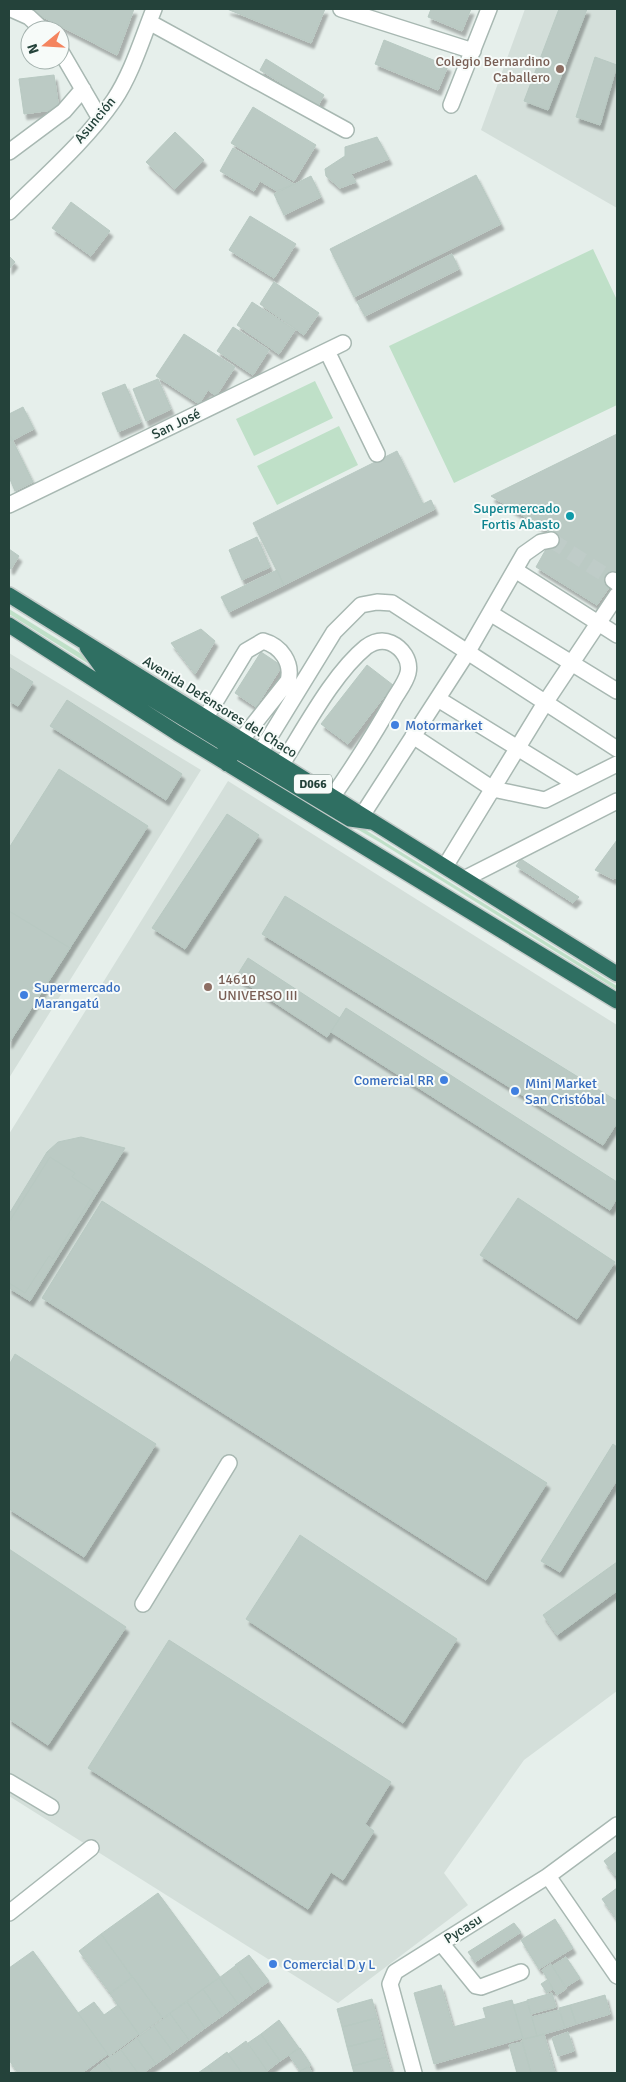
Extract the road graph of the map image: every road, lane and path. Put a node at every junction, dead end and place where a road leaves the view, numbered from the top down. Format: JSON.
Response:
{"nodes":[{"id":1,"x":11,"y":9,"type":"edge"},
{"id":2,"x":341,"y":9,"type":"edge"},
{"id":3,"x":489,"y":9,"type":"edge"},
{"id":4,"x":9,"y":13,"type":"edge"},
{"id":5,"x":151,"y":16,"type":"edge"},
{"id":6,"x":32,"y":20,"type":"edge"},
{"id":7,"x":472,"y":51,"type":"junction"},
{"id":8,"x":70,"y":67,"type":"edge"},
{"id":9,"x":83,"y":89,"type":"junction"},
{"id":10,"x":451,"y":105,"type":"dead end"},
{"id":11,"x":100,"y":117,"type":"junction"},
{"id":12,"x":346,"y":130,"type":"dead end"},
{"id":13,"x":9,"y":152,"type":"edge"},
{"id":14,"x":9,"y":212,"type":"edge"},
{"id":15,"x":344,"y":343,"type":"dead end"},
{"id":16,"x":327,"y":351,"type":"junction"},
{"id":17,"x":378,"y":454,"type":"dead end"},
{"id":18,"x":9,"y":505,"type":"edge"},
{"id":19,"x":551,"y":540,"type":"dead end"},
{"id":20,"x":515,"y":570,"type":"junction"},
{"id":21,"x":616,"y":586,"type":"edge"},
{"id":22,"x":9,"y":595,"type":"edge"},
{"id":23,"x":490,"y":613,"type":"junction"},
{"id":24,"x":599,"y":622,"type":"junction"},
{"id":25,"x":9,"y":625,"type":"edge"},
{"id":26,"x":617,"y":635,"type":"edge"},
{"id":27,"x":83,"y":641,"type":"junction"},
{"id":28,"x":467,"y":653,"type":"junction"},
{"id":29,"x":572,"y":663,"type":"junction"},
{"id":30,"x":617,"y":690,"type":"edge"},
{"id":31,"x":438,"y":699,"type":"junction"},
{"id":32,"x":291,"y":702,"type":"junction"},
{"id":33,"x":545,"y":703,"type":"junction"},
{"id":34,"x":206,"y":717,"type":"junction"},
{"id":35,"x":312,"y":717,"type":"junction"},
{"id":36,"x":413,"y":736,"type":"junction"},
{"id":37,"x":235,"y":743,"type":"junction"},
{"id":38,"x":518,"y":748,"type":"junction"},
{"id":39,"x":617,"y":749,"type":"edge"},
{"id":40,"x":261,"y":751,"type":"junction"},
{"id":41,"x":214,"y":755,"type":"junction"},
{"id":42,"x":227,"y":764,"type":"junction"},
{"id":43,"x":282,"y":764,"type":"junction"},
{"id":44,"x":617,"y":764,"type":"edge"},
{"id":45,"x":576,"y":784,"type":"junction"},
{"id":46,"x":493,"y":789,"type":"junction"},
{"id":47,"x":333,"y":796,"type":"junction"},
{"id":48,"x":617,"y":801,"type":"edge"},
{"id":49,"x":369,"y":818,"type":"junction"},
{"id":50,"x":446,"y":865,"type":"junction"},
{"id":51,"x":466,"y":878,"type":"junction"},
{"id":52,"x":615,"y":969,"type":"edge"},
{"id":53,"x":617,"y":1000,"type":"edge"},
{"id":54,"x":229,"y":1463,"type":"dead end"},
{"id":55,"x":143,"y":1604,"type":"dead end"},
{"id":56,"x":9,"y":1782,"type":"edge"},
{"id":57,"x":51,"y":1807,"type":"dead end"},
{"id":58,"x":617,"y":1825,"type":"edge"},
{"id":59,"x":91,"y":1848,"type":"dead end"},
{"id":60,"x":548,"y":1876,"type":"junction"},
{"id":61,"x":9,"y":1914,"type":"edge"},
{"id":62,"x":441,"y":1943,"type":"junction"},
{"id":63,"x":521,"y":1972,"type":"dead end"},
{"id":64,"x":617,"y":1976,"type":"edge"},
{"id":65,"x":414,"y":2073,"type":"edge"}],
"edges":[{"from":1,"to":4,"type":"street"},
{"from":1,"to":6,"type":"street"},
{"from":2,"to":7,"type":"street"},
{"from":3,"to":7,"type":"street"},
{"from":5,"to":11,"type":"street","name":"Asunción"},
{"from":5,"to":12,"type":"street"},
{"from":7,"to":10,"type":"street"},
{"from":8,"to":9,"type":"street"},
{"from":9,"to":11,"type":"street"},
{"from":9,"to":13,"type":"street"},
{"from":11,"to":14,"type":"street","name":"Asunción"},
{"from":15,"to":16,"type":"street","name":"San José"},
{"from":16,"to":17,"type":"street"},
{"from":16,"to":18,"type":"street","name":"San José"},
{"from":19,"to":20,"type":"street"},
{"from":20,"to":23,"type":"street"},
{"from":20,"to":24,"type":"street"},
{"from":21,"to":24,"type":"street"},
{"from":22,"to":27,"type":"highway","name":"Avenida Defensores del Chaco","number":"D066"},
{"from":23,"to":28,"type":"street"},
{"from":23,"to":29,"type":"street"},
{"from":24,"to":26,"type":"street"},
{"from":24,"to":29,"type":"street"},
{"from":25,"to":41,"type":"highway","number":"D066"},
{"from":27,"to":34,"type":"highway","name":"Avenida Defensores del Chaco","number":"D066"},
{"from":27,"to":37,"type":"highway"},
{"from":28,"to":31,"type":"street"},
{"from":28,"to":32,"type":"street"},
{"from":28,"to":33,"type":"street"},
{"from":29,"to":30,"type":"street"},
{"from":29,"to":33,"type":"street"},
{"from":31,"to":36,"type":"street"},
{"from":31,"to":38,"type":"street"},
{"from":32,"to":35,"type":"street"},
{"from":32,"to":40,"type":"street"},
{"from":33,"to":38,"type":"street"},
{"from":33,"to":39,"type":"street"},
{"from":34,"to":37,"type":"highway","name":"Avenida Defensores del Chaco","number":"D066"},
{"from":34,"to":37,"type":"street"},
{"from":35,"to":43,"type":"street"},
{"from":35,"to":47,"type":"street"},
{"from":36,"to":46,"type":"street"},
{"from":36,"to":49,"type":"street"},
{"from":37,"to":40,"type":"highway","name":"Avenida Defensores del Chaco","number":"D066"},
{"from":37,"to":41,"type":"highway"},
{"from":37,"to":42,"type":"highway"},
{"from":37,"to":49,"type":"highway"},
{"from":38,"to":45,"type":"street"},
{"from":38,"to":46,"type":"street"},
{"from":40,"to":43,"type":"highway","name":"Avenida Defensores del Chaco","number":"D066"},
{"from":41,"to":42,"type":"highway","number":"D066"},
{"from":42,"to":53,"type":"highway","number":"D066"},
{"from":43,"to":47,"type":"highway","name":"Avenida Defensores del Chaco","number":"D066"},
{"from":44,"to":45,"type":"street"},
{"from":45,"to":46,"type":"street"},
{"from":46,"to":50,"type":"street"},
{"from":47,"to":49,"type":"highway","name":"Avenida Defensores del Chaco","number":"D066"},
{"from":48,"to":51,"type":"street"},
{"from":49,"to":50,"type":"highway","name":"Avenida Defensores del Chaco","number":"D066"},
{"from":50,"to":51,"type":"highway","name":"Avenida Defensores del Chaco","number":"D066"},
{"from":51,"to":52,"type":"highway","name":"Avenida Defensores del Chaco","number":"D066"},
{"from":54,"to":55,"type":"street"},
{"from":56,"to":57,"type":"street"},
{"from":58,"to":60,"type":"street","name":"Pycasu"},
{"from":59,"to":61,"type":"street"},
{"from":60,"to":62,"type":"street","name":"Pycasu"},
{"from":60,"to":64,"type":"street"},
{"from":62,"to":63,"type":"street"},
{"from":62,"to":65,"type":"street","name":"Pycasu"}]}
